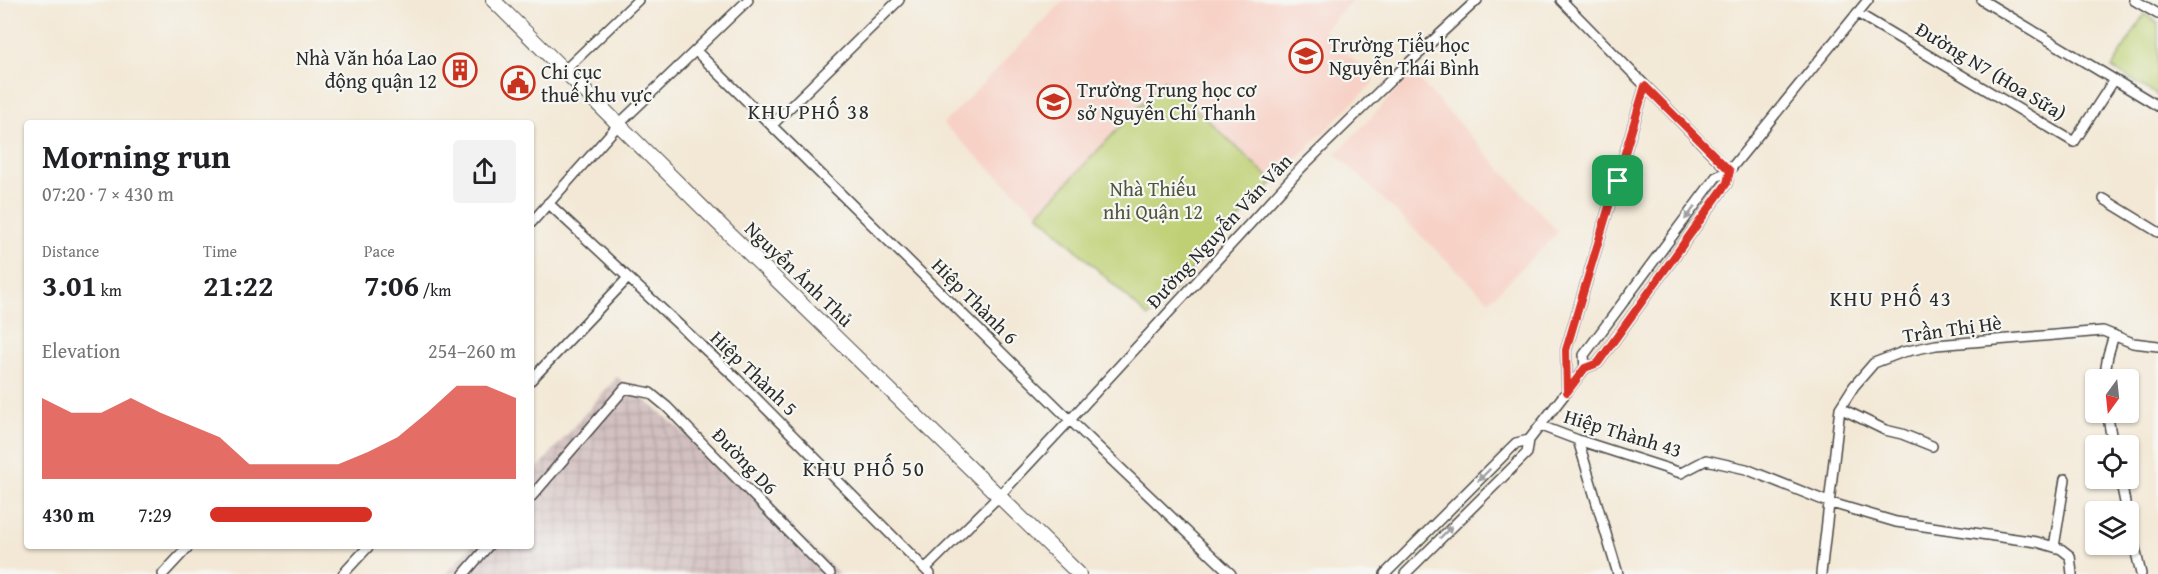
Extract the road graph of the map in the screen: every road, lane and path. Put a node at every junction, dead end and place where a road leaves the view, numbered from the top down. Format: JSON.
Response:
{"nodes":[{"id":1,"x":493,"y":0,"type":"edge"},
{"id":2,"x":638,"y":0,"type":"edge"},
{"id":3,"x":748,"y":0,"type":"edge"},
{"id":4,"x":899,"y":0,"type":"edge"},
{"id":5,"x":1477,"y":0,"type":"edge"},
{"id":6,"x":1561,"y":0,"type":"edge"},
{"id":7,"x":1868,"y":0,"type":"edge"},
{"id":8,"x":2134,"y":0,"type":"edge"},
{"id":9,"x":1985,"y":1,"type":"edge"},
{"id":10,"x":1857,"y":13,"type":"junction"},
{"id":11,"x":2158,"y":14,"type":"edge"},
{"id":12,"x":696,"y":51,"type":"junction"},
{"id":13,"x":565,"y":70,"type":"junction"},
{"id":14,"x":2114,"y":80,"type":"junction"},
{"id":15,"x":1645,"y":86,"type":"junction"},
{"id":16,"x":2158,"y":106,"type":"edge"},
{"id":17,"x":619,"y":124,"type":"junction"},
{"id":18,"x":772,"y":125,"type":"junction"},
{"id":19,"x":1730,"y":171,"type":"junction"},
{"id":20,"x":2104,"y":200,"type":"dead end"},
{"id":21,"x":548,"y":203,"type":"junction"},
{"id":22,"x":534,"y":219,"type":"edge"},
{"id":23,"x":2158,"y":232,"type":"edge"},
{"id":24,"x":627,"y":279,"type":"junction"},
{"id":25,"x":2114,"y":335,"type":"junction"},
{"id":26,"x":2158,"y":346,"type":"edge"},
{"id":27,"x":1585,"y":368,"type":"junction"},
{"id":28,"x":2106,"y":369,"type":"edge"},
{"id":29,"x":534,"y":377,"type":"edge"},
{"id":30,"x":1567,"y":392,"type":"junction"},
{"id":31,"x":1840,"y":408,"type":"junction"},
{"id":32,"x":1070,"y":420,"type":"junction"},
{"id":33,"x":1541,"y":426,"type":"junction"},
{"id":34,"x":1529,"y":440,"type":"junction"},
{"id":35,"x":1578,"y":440,"type":"junction"},
{"id":36,"x":1932,"y":446,"type":"dead end"},
{"id":37,"x":2065,"y":479,"type":"dead end"},
{"id":38,"x":534,"y":494,"type":"edge"},
{"id":39,"x":998,"y":497,"type":"junction"},
{"id":40,"x":1828,"y":502,"type":"junction"},
{"id":41,"x":2054,"y":547,"type":"junction"},
{"id":42,"x":184,"y":549,"type":"edge"},
{"id":43,"x":366,"y":549,"type":"edge"},
{"id":44,"x":485,"y":549,"type":"edge"},
{"id":45,"x":2137,"y":555,"type":"edge"},
{"id":46,"x":927,"y":572,"type":"edge"},
{"id":47,"x":163,"y":574,"type":"edge"},
{"id":48,"x":343,"y":574,"type":"edge"},
{"id":49,"x":464,"y":574,"type":"edge"},
{"id":50,"x":830,"y":574,"type":"edge"},
{"id":51,"x":1079,"y":574,"type":"edge"},
{"id":52,"x":1231,"y":574,"type":"edge"},
{"id":53,"x":1385,"y":574,"type":"edge"},
{"id":54,"x":1405,"y":574,"type":"edge"},
{"id":55,"x":1618,"y":574,"type":"edge"},
{"id":56,"x":1821,"y":574,"type":"edge"},
{"id":57,"x":2072,"y":574,"type":"edge"},
{"id":58,"x":2141,"y":574,"type":"edge"}],
"edges":[{"from":1,"to":13,"type":"main road","name":"Nguyễn Ảnh Thủ"},
{"from":2,"to":13,"type":"street"},
{"from":3,"to":12,"type":"street"},
{"from":4,"to":18,"type":"street"},
{"from":5,"to":32,"type":"street","name":"Đường Nguyễn Văn Vân"},
{"from":6,"to":15,"type":"street"},
{"from":7,"to":10,"type":"street","name":"Hiệp Thành 43"},
{"from":8,"to":11,"type":"street"},
{"from":9,"to":14,"type":"street"},
{"from":10,"to":14,"type":"street","name":"Đường N7 (Hoa Sữa)"},
{"from":10,"to":19,"type":"street","name":"Hiệp Thành 43"},
{"from":12,"to":17,"type":"street"},
{"from":12,"to":18,"type":"street","name":"Hiệp Thành 6"},
{"from":13,"to":17,"type":"main road","name":"Nguyễn Ảnh Thủ"},
{"from":14,"to":16,"type":"street"},
{"from":15,"to":19,"type":"street"},
{"from":15,"to":30,"type":"street","name":"Hiệp Thành 43"},
{"from":17,"to":21,"type":"street"},
{"from":17,"to":39,"type":"main road","name":"Nguyễn Ảnh Thủ"},
{"from":18,"to":32,"type":"street","name":"Hiệp Thành 6"},
{"from":19,"to":27,"type":"street","name":"Hiệp Thành 43"},
{"from":19,"to":27,"type":"street","name":"Hiệp Thành 43","one_way":true},
{"from":20,"to":23,"type":"street"},
{"from":21,"to":22,"type":"street"},
{"from":21,"to":24,"type":"street","name":"Hiệp Thành 5"},
{"from":24,"to":29,"type":"street"},
{"from":24,"to":46,"type":"street","name":"Hiệp Thành 5"},
{"from":25,"to":26,"type":"street","name":"Trần Thị Hè"},
{"from":25,"to":28,"type":"street"},
{"from":25,"to":31,"type":"street","name":"Trần Thị Hè"},
{"from":27,"to":30,"type":"street","name":"Hiệp Thành 43"},
{"from":30,"to":33,"type":"street","name":"Hiệp Thành 43"},
{"from":31,"to":36,"type":"street"},
{"from":31,"to":40,"type":"street","name":"Trần Thị Hè"},
{"from":32,"to":39,"type":"street","name":"Đường Nguyễn Văn Vân"},
{"from":32,"to":52,"type":"street","name":"Hiệp Thành 6"},
{"from":33,"to":34,"type":"street","name":"Hiệp Thành 43"},
{"from":33,"to":35,"type":"street","name":"Hiệp Thành 43"},
{"from":34,"to":53,"type":"street","name":"Hiệp Thành 43","one_way":true},
{"from":54,"to":34,"type":"street","name":"Hiệp Thành 43","one_way":true},
{"from":35,"to":40,"type":"street","name":"Hiệp Thành 43"},
{"from":35,"to":55,"type":"street"},
{"from":37,"to":41,"type":"street"},
{"from":38,"to":50,"type":"street","name":"Đường D6"},
{"from":39,"to":46,"type":"street","name":"Đường Nguyễn Văn Vân"},
{"from":39,"to":51,"type":"main road","name":"Nguyễn Ảnh Thủ"},
{"from":40,"to":41,"type":"street","name":"Hiệp Thành 43"},
{"from":40,"to":56,"type":"street","name":"Trần Thị Hè"},
{"from":41,"to":57,"type":"street"},
{"from":42,"to":47,"type":"street"},
{"from":43,"to":48,"type":"street"},
{"from":44,"to":49,"type":"street"},
{"from":45,"to":58,"type":"street"}]}
